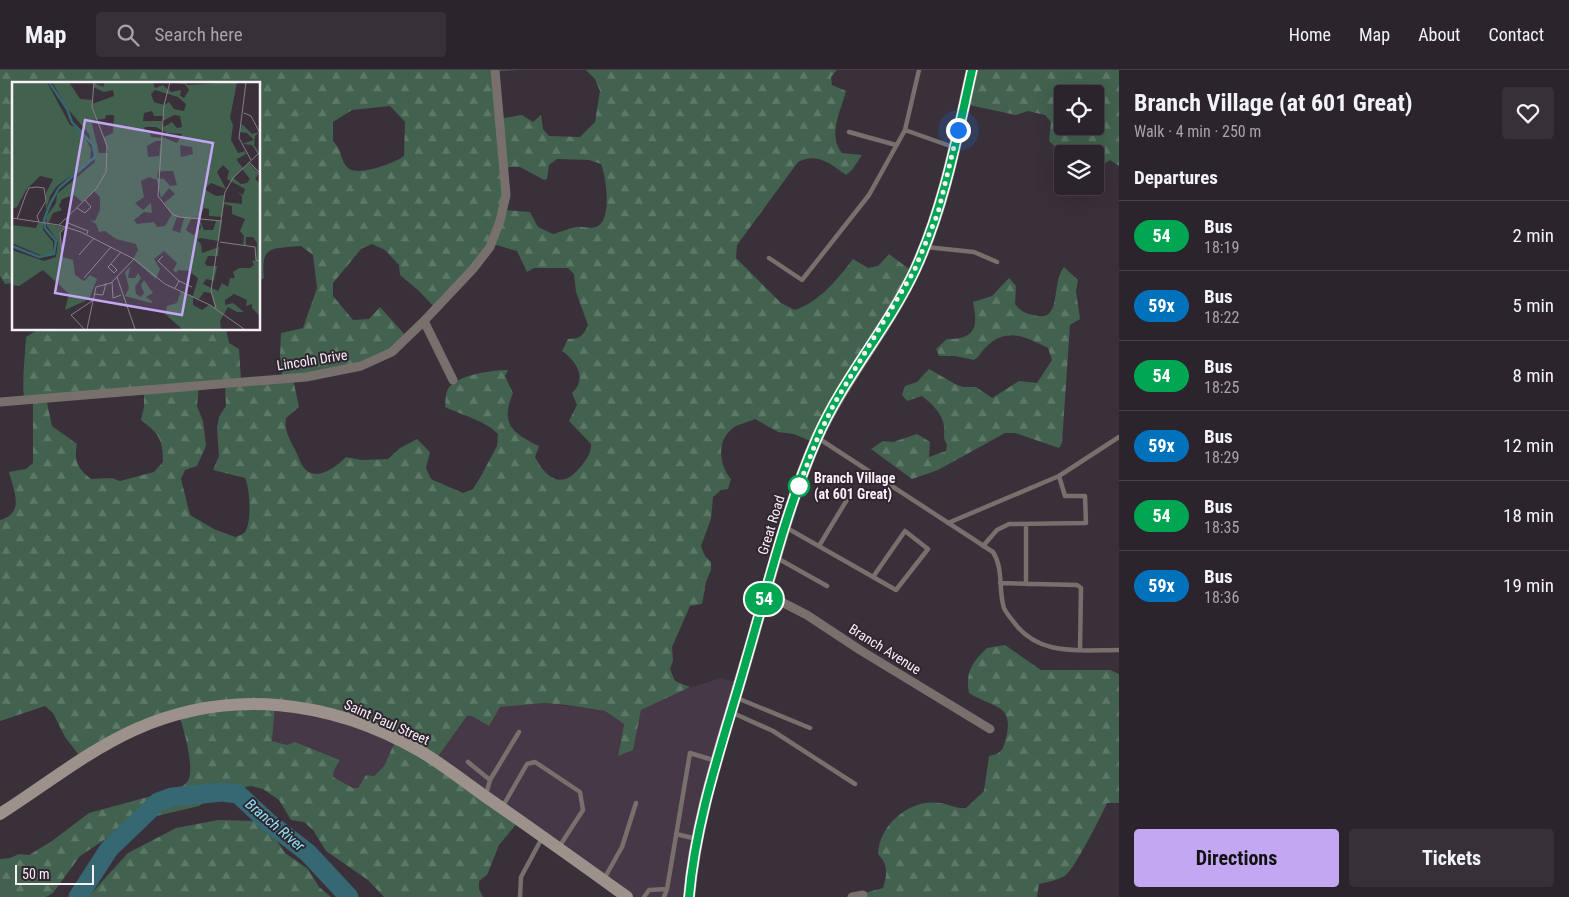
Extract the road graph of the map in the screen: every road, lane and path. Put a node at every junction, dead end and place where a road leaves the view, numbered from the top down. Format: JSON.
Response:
{"nodes":[{"id":1,"x":496,"y":70,"type":"edge"},
{"id":2,"x":919,"y":70,"type":"edge"},
{"id":3,"x":972,"y":70,"type":"edge"},
{"id":4,"x":905,"y":130,"type":"junction"},
{"id":5,"x":849,"y":132,"type":"dead end"},
{"id":6,"x":896,"y":145,"type":"junction"},
{"id":7,"x":954,"y":147,"type":"junction"},
{"id":8,"x":924,"y":247,"type":"junction"},
{"id":9,"x":769,"y":258,"type":"dead end"},
{"id":10,"x":997,"y":262,"type":"dead end"},
{"id":11,"x":424,"y":321,"type":"junction"},
{"id":12,"x":453,"y":380,"type":"dead end"},
{"id":13,"x":0,"y":402,"type":"edge"},
{"id":14,"x":818,"y":437,"type":"junction"},
{"id":15,"x":1119,"y":437,"type":"edge"},
{"id":16,"x":1059,"y":476,"type":"junction"},
{"id":17,"x":848,"y":498,"type":"dead end"},
{"id":18,"x":948,"y":523,"type":"junction"},
{"id":19,"x":1026,"y":524,"type":"junction"},
{"id":20,"x":786,"y":528,"type":"junction"},
{"id":21,"x":819,"y":546,"type":"junction"},
{"id":22,"x":983,"y":546,"type":"junction"},
{"id":23,"x":776,"y":558,"type":"junction"},
{"id":24,"x":873,"y":577,"type":"junction"},
{"id":25,"x":1000,"y":583,"type":"junction"},
{"id":26,"x":1026,"y":584,"type":"junction"},
{"id":27,"x":828,"y":586,"type":"dead end"},
{"id":28,"x":766,"y":594,"type":"junction"},
{"id":29,"x":1080,"y":650,"type":"junction"},
{"id":30,"x":1119,"y":650,"type":"edge"},
{"id":31,"x":736,"y":697,"type":"junction"},
{"id":32,"x":732,"y":712,"type":"junction"},
{"id":33,"x":810,"y":728,"type":"dead end"},
{"id":34,"x":990,"y":729,"type":"dead end"},
{"id":35,"x":518,"y":732,"type":"dead end"},
{"id":36,"x":468,"y":762,"type":"dead end"},
{"id":37,"x":717,"y":762,"type":"junction"},
{"id":38,"x":490,"y":780,"type":"junction"},
{"id":39,"x":854,"y":784,"type":"dead end"},
{"id":40,"x":486,"y":796,"type":"junction"},
{"id":41,"x":636,"y":803,"type":"dead end"},
{"id":42,"x":502,"y":808,"type":"junction"},
{"id":43,"x":0,"y":814,"type":"edge"},
{"id":44,"x":676,"y":834,"type":"junction"},
{"id":45,"x":542,"y":836,"type":"junction"},
{"id":46,"x":698,"y":840,"type":"junction"},
{"id":47,"x":558,"y":848,"type":"junction"},
{"id":48,"x":603,"y":880,"type":"junction"},
{"id":49,"x":667,"y":889,"type":"junction"},
{"id":50,"x":863,"y":895,"type":"dead end"},
{"id":51,"x":520,"y":897,"type":"edge"},
{"id":52,"x":627,"y":897,"type":"edge"},
{"id":53,"x":644,"y":897,"type":"edge"},
{"id":54,"x":664,"y":897,"type":"edge"},
{"id":55,"x":689,"y":897,"type":"edge"},
{"id":56,"x":852,"y":897,"type":"edge"}],
"edges":[{"from":1,"to":11,"type":"street","name":"Lincoln Drive"},
{"from":2,"to":4,"type":"lane"},
{"from":3,"to":7,"type":"main road","name":"Great Road"},
{"from":4,"to":6,"type":"lane"},
{"from":4,"to":7,"type":"lane"},
{"from":5,"to":6,"type":"lane"},
{"from":6,"to":9,"type":"lane"},
{"from":7,"to":8,"type":"main road","name":"Great Road"},
{"from":8,"to":10,"type":"lane"},
{"from":8,"to":14,"type":"main road","name":"Great Road"},
{"from":11,"to":12,"type":"street"},
{"from":11,"to":13,"type":"street","name":"Lincoln Drive"},
{"from":14,"to":18,"type":"lane"},
{"from":14,"to":20,"type":"main road","name":"Great Road"},
{"from":15,"to":16,"type":"lane"},
{"from":16,"to":18,"type":"lane"},
{"from":16,"to":19,"type":"lane"},
{"from":17,"to":21,"type":"lane"},
{"from":18,"to":22,"type":"lane"},
{"from":19,"to":22,"type":"lane"},
{"from":19,"to":26,"type":"lane"},
{"from":20,"to":21,"type":"lane"},
{"from":20,"to":23,"type":"main road","name":"Great Road"},
{"from":21,"to":24,"type":"lane"},
{"from":22,"to":25,"type":"lane"},
{"from":23,"to":27,"type":"lane"},
{"from":23,"to":28,"type":"main road","name":"Great Road"},
{"from":24,"to":24,"type":"lane"},
{"from":25,"to":26,"type":"lane"},
{"from":25,"to":29,"type":"lane"},
{"from":26,"to":29,"type":"lane"},
{"from":28,"to":31,"type":"main road","name":"Great Road"},
{"from":28,"to":34,"type":"street","name":"Branch Avenue"},
{"from":29,"to":30,"type":"lane"},
{"from":31,"to":32,"type":"main road","name":"Great Road"},
{"from":31,"to":33,"type":"lane"},
{"from":32,"to":37,"type":"main road","name":"Great Road"},
{"from":32,"to":39,"type":"lane"},
{"from":35,"to":38,"type":"lane"},
{"from":36,"to":38,"type":"lane"},
{"from":37,"to":44,"type":"lane"},
{"from":37,"to":46,"type":"main road","name":"Great Road"},
{"from":38,"to":40,"type":"lane"},
{"from":40,"to":42,"type":"main road","name":"Saint Paul Street"},
{"from":40,"to":43,"type":"main road","name":"Saint Paul Street"},
{"from":41,"to":48,"type":"lane"},
{"from":42,"to":45,"type":"main road","name":"Saint Paul Street"},
{"from":42,"to":47,"type":"lane"},
{"from":44,"to":46,"type":"lane"},
{"from":44,"to":49,"type":"lane"},
{"from":45,"to":47,"type":"main road","name":"Saint Paul Street"},
{"from":45,"to":51,"type":"lane"},
{"from":46,"to":55,"type":"main road","name":"Great Road"},
{"from":47,"to":48,"type":"main road","name":"Saint Paul Street"},
{"from":48,"to":52,"type":"main road","name":"Saint Paul Street"},
{"from":49,"to":53,"type":"lane"},
{"from":49,"to":54,"type":"lane"},
{"from":50,"to":56,"type":"street"}]}
